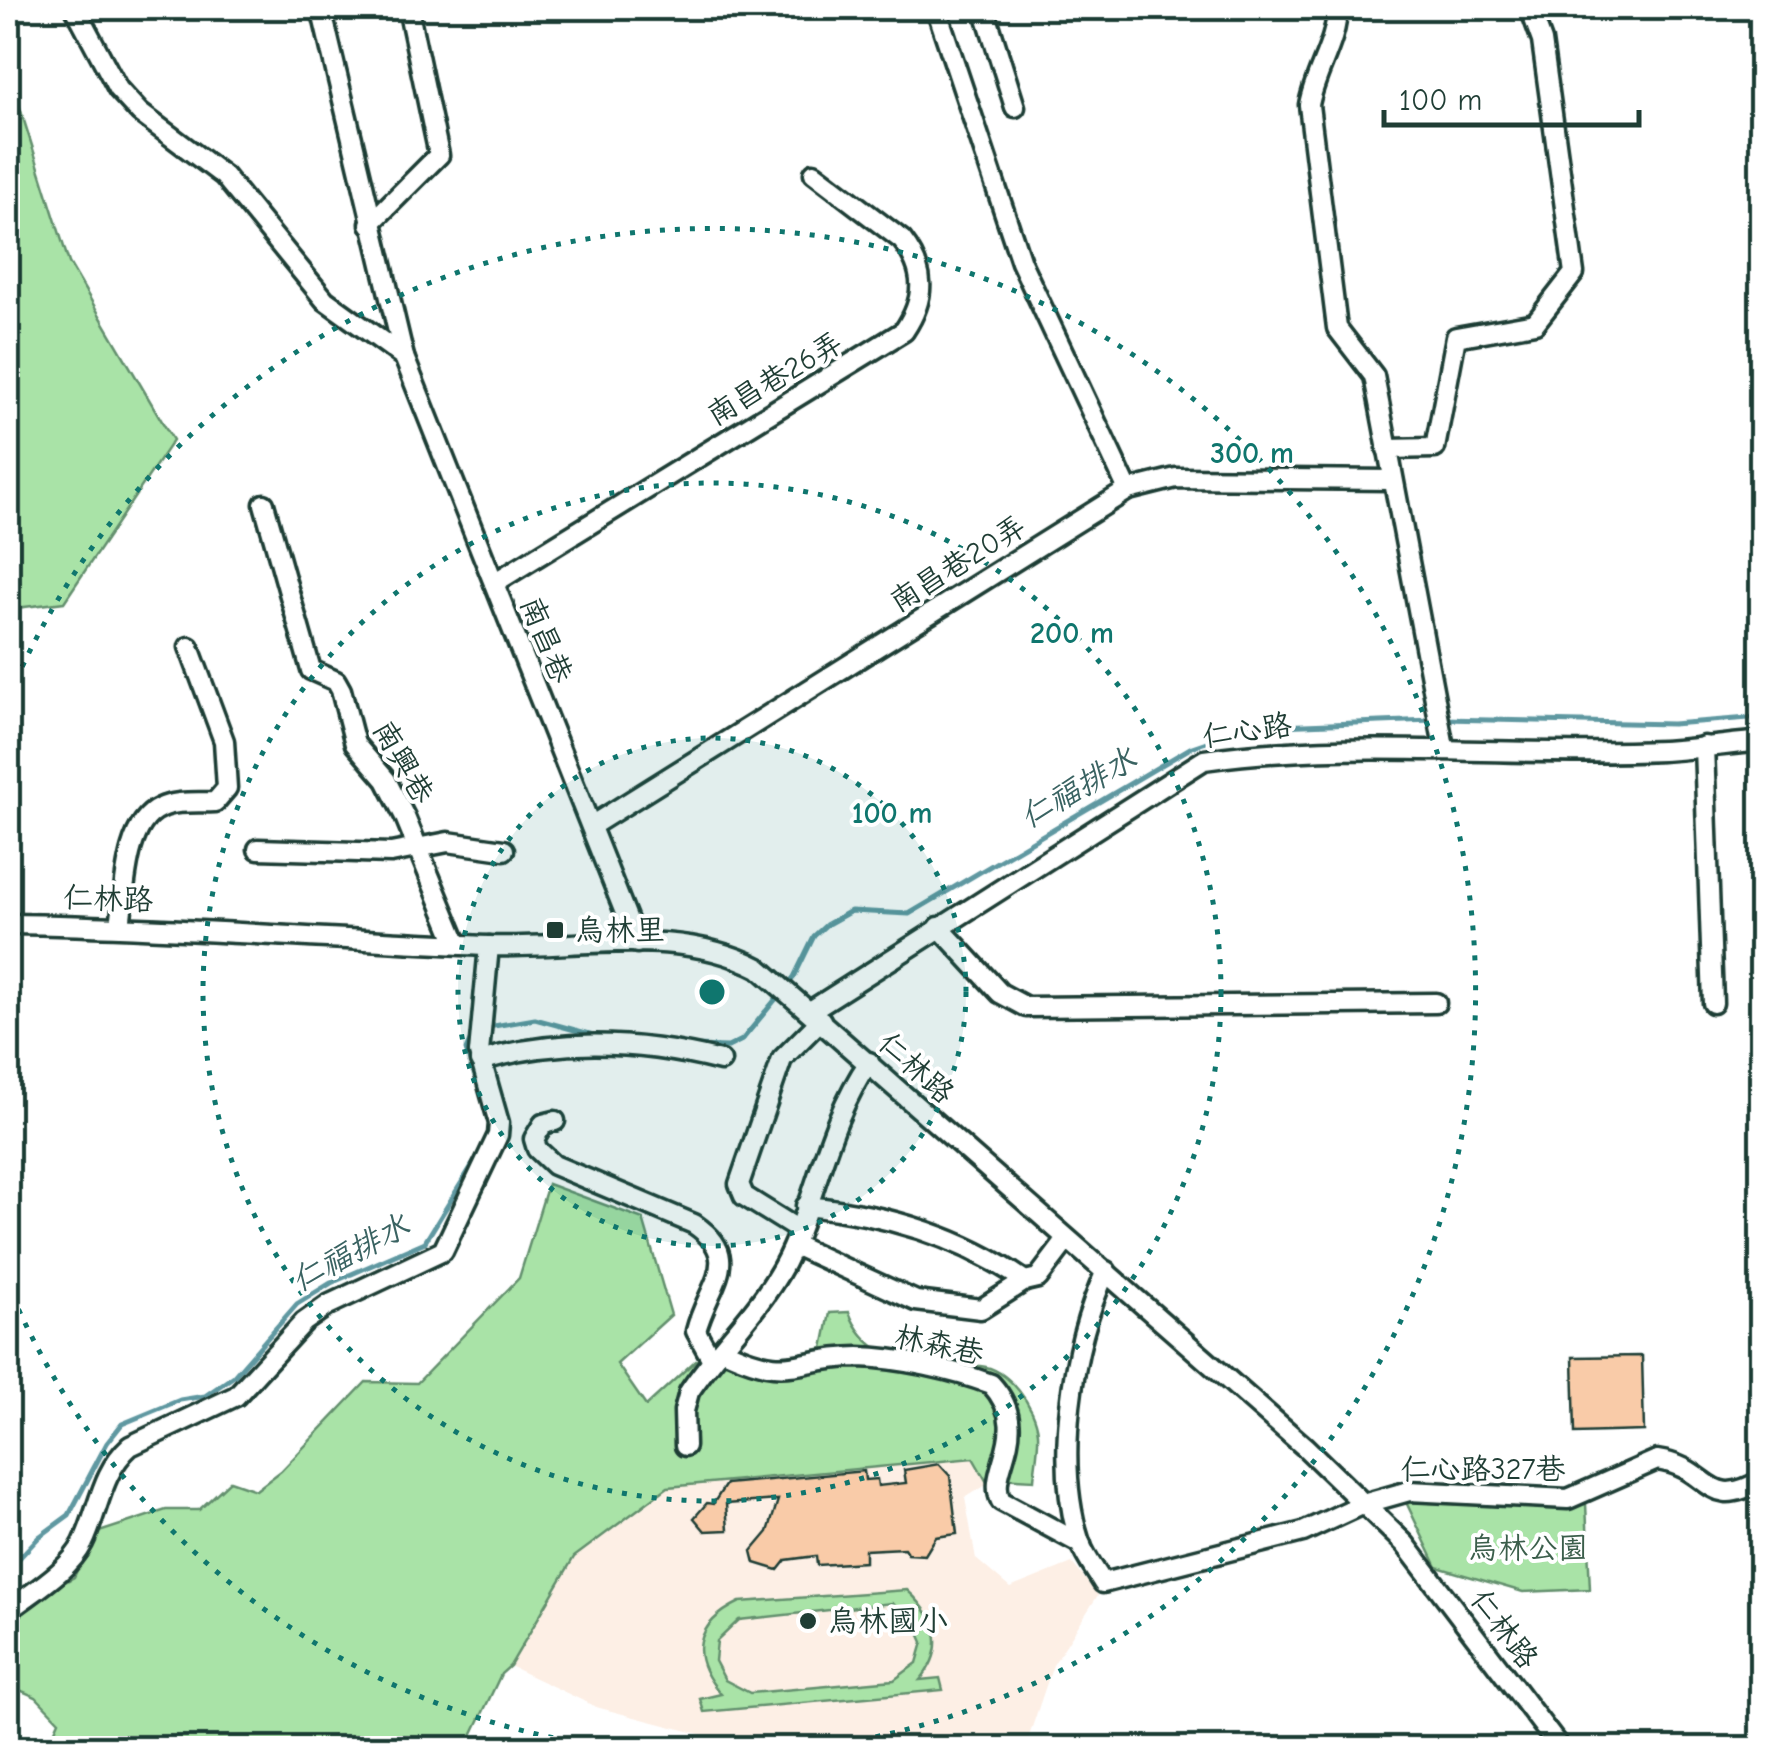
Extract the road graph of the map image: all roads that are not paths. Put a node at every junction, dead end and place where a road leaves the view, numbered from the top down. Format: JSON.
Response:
{"nodes":[{"id":1,"x":76,"y":8,"type":"edge"},
{"id":2,"x":321,"y":8,"type":"edge"},
{"id":3,"x":408,"y":8,"type":"edge"},
{"id":4,"x":936,"y":8,"type":"edge"},
{"id":5,"x":984,"y":8,"type":"edge"},
{"id":6,"x":1337,"y":8,"type":"edge"},
{"id":7,"x":1530,"y":8,"type":"edge"},
{"id":8,"x":1015,"y":107,"type":"dead end"},
{"id":9,"x":814,"y":173,"type":"dead end"},
{"id":10,"x":370,"y":224,"type":"junction"},
{"id":11,"x":404,"y":357,"type":"junction"},
{"id":12,"x":1388,"y":449,"type":"junction"},
{"id":13,"x":1393,"y":480,"type":"junction"},
{"id":14,"x":1128,"y":490,"type":"junction"},
{"id":15,"x":264,"y":504,"type":"dead end"},
{"id":16,"x":494,"y":583,"type":"junction"},
{"id":17,"x":189,"y":647,"type":"dead end"},
{"id":18,"x":1762,"y":742,"type":"edge"},
{"id":19,"x":1704,"y":746,"type":"junction"},
{"id":20,"x":1444,"y":747,"type":"junction"},
{"id":21,"x":591,"y":826,"type":"junction"},
{"id":22,"x":417,"y":847,"type":"junction"},
{"id":23,"x":258,"y":849,"type":"dead end"},
{"id":24,"x":504,"y":850,"type":"dead end"},
{"id":25,"x":8,"y":924,"type":"edge"},
{"id":26,"x":120,"y":926,"type":"junction"},
{"id":27,"x":938,"y":928,"type":"junction"},
{"id":28,"x":638,"y":942,"type":"junction"},
{"id":29,"x":457,"y":943,"type":"junction"},
{"id":30,"x":488,"y":946,"type":"junction"},
{"id":31,"x":1436,"y":1003,"type":"dead end"},
{"id":32,"x":1713,"y":1003,"type":"dead end"},
{"id":33,"x":816,"y":1015,"type":"junction"},
{"id":34,"x":721,"y":1061,"type":"dead end"},
{"id":35,"x":480,"y":1062,"type":"junction"},
{"id":36,"x":869,"y":1062,"type":"junction"},
{"id":37,"x":555,"y":1120,"type":"dead end"},
{"id":38,"x":806,"y":1206,"type":"junction"},
{"id":39,"x":796,"y":1237,"type":"junction"},
{"id":40,"x":1066,"y":1241,"type":"junction"},
{"id":41,"x":1106,"y":1272,"type":"junction"},
{"id":42,"x":1025,"y":1281,"type":"junction"},
{"id":43,"x":717,"y":1354,"type":"junction"},
{"id":44,"x":685,"y":1446,"type":"dead end"},
{"id":45,"x":1762,"y":1480,"type":"edge"},
{"id":46,"x":1364,"y":1504,"type":"junction"},
{"id":47,"x":1081,"y":1544,"type":"junction"},
{"id":48,"x":8,"y":1611,"type":"edge"},
{"id":49,"x":1560,"y":1748,"type":"edge"}],
"edges":[{"from":1,"to":11,"type":"street"},
{"from":2,"to":10,"type":"street","name":"南昌巷"},
{"from":3,"to":10,"type":"street"},
{"from":4,"to":14,"type":"street"},
{"from":5,"to":8,"type":"street"},
{"from":6,"to":12,"type":"street"},
{"from":7,"to":12,"type":"street"},
{"from":9,"to":16,"type":"street","name":"南昌巷26弄"},
{"from":10,"to":11,"type":"street","name":"南昌巷"},
{"from":11,"to":16,"type":"street","name":"南昌巷"},
{"from":12,"to":13,"type":"street"},
{"from":13,"to":14,"type":"street","name":"南昌巷20弄"},
{"from":13,"to":20,"type":"street"},
{"from":14,"to":21,"type":"street","name":"南昌巷20弄"},
{"from":15,"to":22,"type":"street","name":"南興巷"},
{"from":16,"to":21,"type":"street","name":"南昌巷"},
{"from":17,"to":26,"type":"street"},
{"from":18,"to":19,"type":"street","name":"仁心路"},
{"from":19,"to":20,"type":"street","name":"仁心路"},
{"from":19,"to":32,"type":"street"},
{"from":20,"to":27,"type":"street","name":"仁心路"},
{"from":21,"to":28,"type":"street","name":"南昌巷"},
{"from":22,"to":23,"type":"street"},
{"from":22,"to":24,"type":"street"},
{"from":22,"to":29,"type":"street","name":"南興巷"},
{"from":25,"to":26,"type":"street","name":"仁林路"},
{"from":26,"to":29,"type":"street","name":"仁林路"},
{"from":27,"to":31,"type":"street"},
{"from":27,"to":33,"type":"street","name":"仁心路"},
{"from":28,"to":30,"type":"street","name":"仁林路"},
{"from":28,"to":33,"type":"street","name":"仁林路"},
{"from":29,"to":30,"type":"street","name":"仁林路"},
{"from":30,"to":35,"type":"street"},
{"from":33,"to":36,"type":"street","name":"仁林路"},
{"from":33,"to":39,"type":"street","name":"林森巷"},
{"from":34,"to":35,"type":"street"},
{"from":35,"to":48,"type":"street"},
{"from":36,"to":38,"type":"street"},
{"from":36,"to":40,"type":"street","name":"仁林路"},
{"from":37,"to":43,"type":"street"},
{"from":38,"to":39,"type":"street"},
{"from":38,"to":42,"type":"street"},
{"from":39,"to":42,"type":"street","name":"林森巷"},
{"from":39,"to":43,"type":"street"},
{"from":40,"to":41,"type":"street","name":"仁林路"},
{"from":40,"to":42,"type":"street","name":"林森巷"},
{"from":41,"to":46,"type":"street","name":"仁林路"},
{"from":41,"to":47,"type":"street"},
{"from":43,"to":44,"type":"street"},
{"from":43,"to":47,"type":"street","name":"林森巷"},
{"from":45,"to":46,"type":"street","name":"仁心路327巷"},
{"from":46,"to":47,"type":"street"},
{"from":46,"to":49,"type":"street","name":"仁林路"}]}
